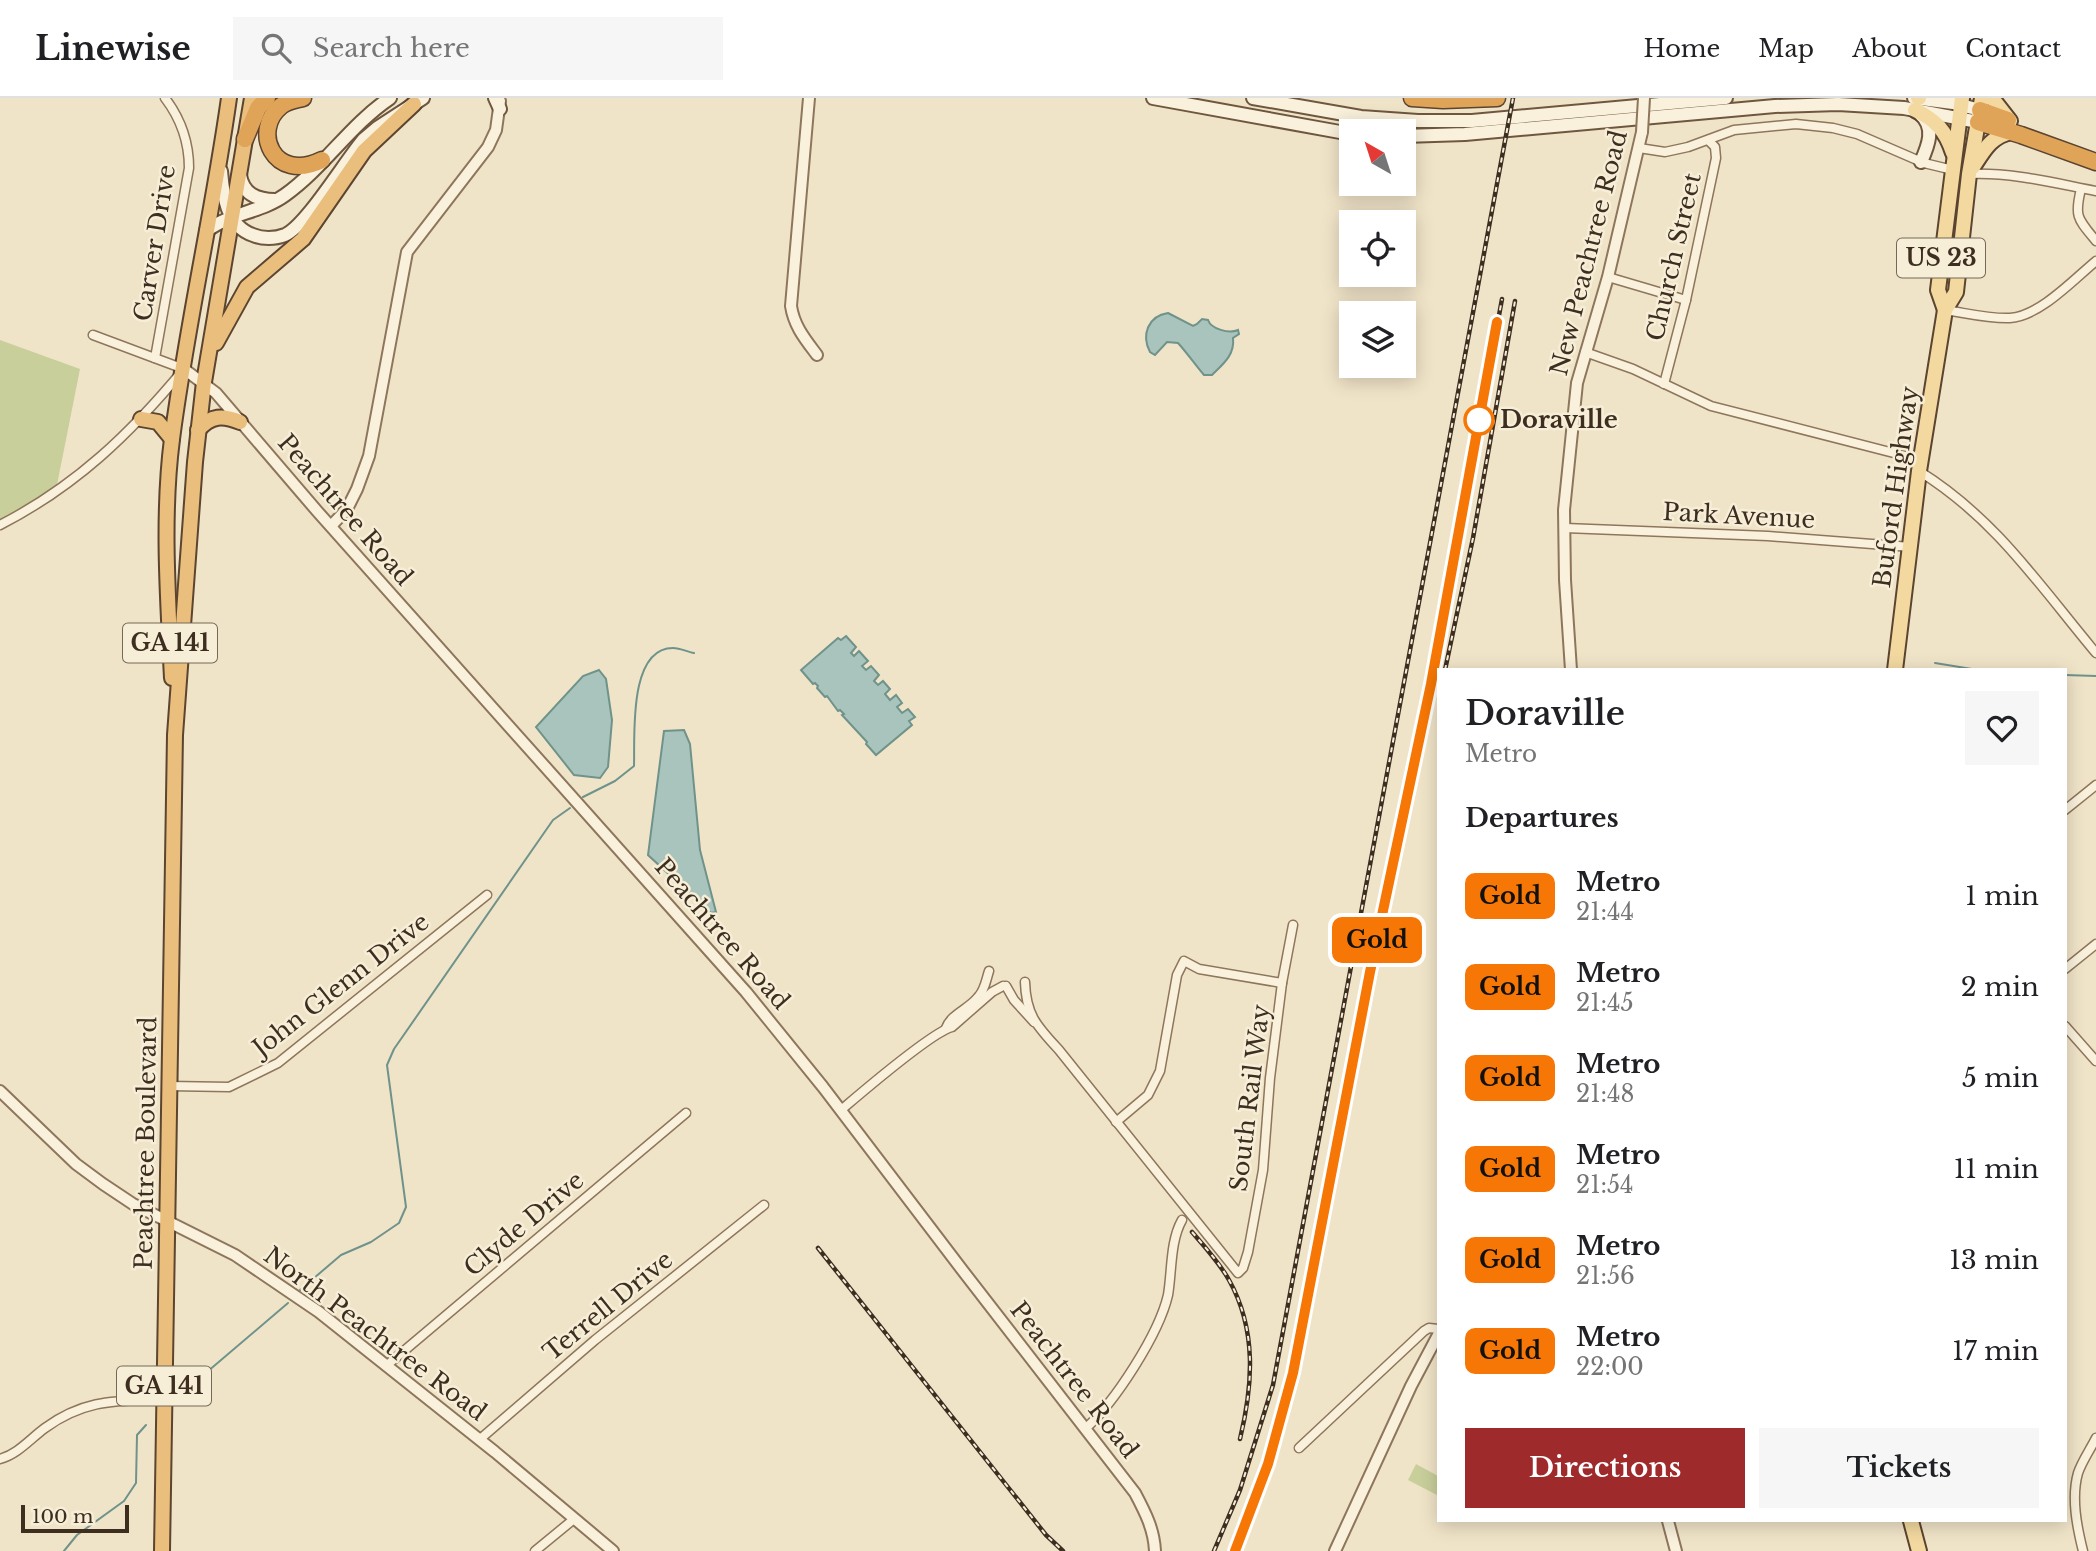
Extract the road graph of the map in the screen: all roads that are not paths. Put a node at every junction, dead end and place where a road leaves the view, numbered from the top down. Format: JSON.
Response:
{"nodes":[{"id":1,"x":165,"y":98,"type":"edge"},
{"id":2,"x":229,"y":98,"type":"edge"},
{"id":3,"x":252,"y":98,"type":"edge"},
{"id":4,"x":267,"y":98,"type":"edge"},
{"id":5,"x":303,"y":98,"type":"edge"},
{"id":6,"x":390,"y":98,"type":"edge"},
{"id":7,"x":809,"y":98,"type":"edge"},
{"id":8,"x":1153,"y":98,"type":"edge"},
{"id":9,"x":1253,"y":98,"type":"edge"},
{"id":10,"x":1412,"y":98,"type":"edge"},
{"id":11,"x":1497,"y":98,"type":"edge"},
{"id":12,"x":1644,"y":98,"type":"edge"},
{"id":13,"x":1726,"y":98,"type":"edge"},
{"id":14,"x":419,"y":101,"type":"edge"},
{"id":15,"x":499,"y":101,"type":"edge"},
{"id":16,"x":1917,"y":101,"type":"edge"},
{"id":17,"x":1961,"y":107,"type":"edge"},
{"id":18,"x":1983,"y":107,"type":"edge"},
{"id":19,"x":2011,"y":126,"type":"junction"},
{"id":20,"x":1339,"y":132,"type":"edge"},
{"id":21,"x":1416,"y":136,"type":"edge"},
{"id":22,"x":246,"y":139,"type":"junction"},
{"id":23,"x":1708,"y":140,"type":"junction"},
{"id":24,"x":1639,"y":148,"type":"junction"},
{"id":25,"x":2096,"y":153,"type":"edge"},
{"id":26,"x":322,"y":160,"type":"junction"},
{"id":27,"x":1921,"y":162,"type":"junction"},
{"id":28,"x":2096,"y":162,"type":"edge"},
{"id":29,"x":220,"y":164,"type":"junction"},
{"id":30,"x":1954,"y":164,"type":"junction"},
{"id":31,"x":1969,"y":174,"type":"junction"},
{"id":32,"x":240,"y":175,"type":"junction"},
{"id":33,"x":2081,"y":188,"type":"junction"},
{"id":34,"x":2096,"y":191,"type":"edge"},
{"id":35,"x":279,"y":200,"type":"junction"},
{"id":36,"x":232,"y":216,"type":"junction"},
{"id":37,"x":206,"y":231,"type":"junction"},
{"id":38,"x":2096,"y":241,"type":"edge"},
{"id":39,"x":2096,"y":261,"type":"edge"},
{"id":40,"x":1608,"y":277,"type":"junction"},
{"id":41,"x":1686,"y":300,"type":"junction"},
{"id":42,"x":1945,"y":310,"type":"junction"},
{"id":43,"x":93,"y":335,"type":"dead end"},
{"id":44,"x":1585,"y":352,"type":"junction"},
{"id":45,"x":817,"y":355,"type":"dead end"},
{"id":46,"x":209,"y":357,"type":"junction"},
{"id":47,"x":155,"y":358,"type":"junction"},
{"id":48,"x":184,"y":369,"type":"junction"},
{"id":49,"x":204,"y":382,"type":"junction"},
{"id":50,"x":1664,"y":384,"type":"junction"},
{"id":51,"x":141,"y":419,"type":"junction"},
{"id":52,"x":240,"y":422,"type":"junction"},
{"id":53,"x":198,"y":430,"type":"junction"},
{"id":54,"x":172,"y":439,"type":"junction"},
{"id":55,"x":1920,"y":465,"type":"junction"},
{"id":56,"x":0,"y":525,"type":"edge"},
{"id":57,"x":331,"y":526,"type":"junction"},
{"id":58,"x":1564,"y":528,"type":"junction"},
{"id":59,"x":1911,"y":547,"type":"junction"},
{"id":60,"x":2096,"y":653,"type":"edge"},
{"id":61,"x":1571,"y":668,"type":"edge"},
{"id":62,"x":1895,"y":668,"type":"edge"},
{"id":63,"x":175,"y":735,"type":"junction"},
{"id":64,"x":2096,"y":785,"type":"edge"},
{"id":65,"x":2067,"y":808,"type":"edge"},
{"id":66,"x":486,"y":895,"type":"dead end"},
{"id":67,"x":1293,"y":925,"type":"dead end"},
{"id":68,"x":2096,"y":943,"type":"edge"},
{"id":69,"x":2067,"y":967,"type":"edge"},
{"id":70,"x":989,"y":971,"type":"dead end"},
{"id":71,"x":1025,"y":982,"type":"dead end"},
{"id":72,"x":1282,"y":983,"type":"junction"},
{"id":73,"x":1034,"y":1023,"type":"junction"},
{"id":74,"x":946,"y":1028,"type":"junction"},
{"id":75,"x":2067,"y":1028,"type":"edge"},
{"id":76,"x":2096,"y":1061,"type":"edge"},
{"id":77,"x":169,"y":1086,"type":"junction"},
{"id":78,"x":0,"y":1091,"type":"edge"},
{"id":79,"x":841,"y":1110,"type":"junction"},
{"id":80,"x":687,"y":1113,"type":"dead end"},
{"id":81,"x":1116,"y":1122,"type":"junction"},
{"id":82,"x":764,"y":1205,"type":"dead end"},
{"id":83,"x":1182,"y":1220,"type":"dead end"},
{"id":84,"x":168,"y":1222,"type":"junction"},
{"id":85,"x":1437,"y":1332,"type":"edge"},
{"id":86,"x":1437,"y":1334,"type":"edge"},
{"id":87,"x":386,"y":1366,"type":"junction"},
{"id":88,"x":163,"y":1399,"type":"junction"},
{"id":89,"x":1086,"y":1429,"type":"junction"},
{"id":90,"x":2096,"y":1438,"type":"edge"},
{"id":91,"x":479,"y":1440,"type":"junction"},
{"id":92,"x":1299,"y":1448,"type":"dead end"},
{"id":93,"x":0,"y":1459,"type":"edge"},
{"id":94,"x":574,"y":1519,"type":"junction"},
{"id":95,"x":1668,"y":1522,"type":"edge"},
{"id":96,"x":1911,"y":1522,"type":"edge"},
{"id":97,"x":162,"y":1551,"type":"edge"},
{"id":98,"x":535,"y":1551,"type":"edge"},
{"id":99,"x":613,"y":1551,"type":"edge"},
{"id":100,"x":1156,"y":1551,"type":"edge"},
{"id":101,"x":1335,"y":1551,"type":"edge"},
{"id":102,"x":1676,"y":1551,"type":"edge"},
{"id":103,"x":1919,"y":1551,"type":"edge"},
{"id":104,"x":2083,"y":1551,"type":"edge"}],
"edges":[{"from":1,"to":47,"type":"street","name":"Carver Drive"},
{"from":2,"to":29,"type":"highway","number":"GA 141"},
{"from":3,"to":22,"type":"highway","number":"GA 141"},
{"from":4,"to":22,"type":"highway"},
{"from":5,"to":26,"type":"highway"},
{"from":6,"to":26,"type":"main road"},
{"from":7,"to":45,"type":"street"},
{"from":8,"to":20,"type":"main road"},
{"from":9,"to":13,"type":"main road"},
{"from":10,"to":11,"type":"highway"},
{"from":12,"to":24,"type":"street","name":"New Peachtree Road","bridge":true},
{"from":14,"to":36,"type":"main road"},
{"from":14,"to":46,"type":"highway"},
{"from":15,"to":57,"type":"street"},
{"from":16,"to":17,"type":"main road"},
{"from":16,"to":21,"type":"main road"},
{"from":16,"to":27,"type":"main road"},
{"from":16,"to":30,"type":"main road"},
{"from":17,"to":18,"type":"main road"},
{"from":17,"to":30,"type":"main road","name":"Buford Highway","number":"US 23"},
{"from":18,"to":19,"type":"highway"},
{"from":18,"to":19,"type":"main road"},
{"from":18,"to":31,"type":"main road","name":"Buford Highway","number":"US 23"},
{"from":19,"to":25,"type":"highway"},
{"from":19,"to":28,"type":"highway"},
{"from":19,"to":31,"type":"main road"},
{"from":22,"to":32,"type":"highway","number":"GA 141"},
{"from":23,"to":24,"type":"street"},
{"from":23,"to":27,"type":"street"},
{"from":23,"to":41,"type":"street","name":"Church Street"},
{"from":24,"to":40,"type":"street","name":"New Peachtree Road"},
{"from":26,"to":35,"type":"main road"},
{"from":27,"to":30,"type":"street"},
{"from":29,"to":36,"type":"main road"},
{"from":29,"to":37,"type":"highway","number":"GA 141"},
{"from":30,"to":42,"type":"main road","name":"Buford Highway","number":"US 23"},
{"from":31,"to":33,"type":"street"},
{"from":31,"to":42,"type":"main road","name":"Buford Highway","number":"US 23"},
{"from":32,"to":35,"type":"main road"},
{"from":32,"to":36,"type":"highway","number":"GA 141"},
{"from":33,"to":34,"type":"street"},
{"from":33,"to":38,"type":"street"},
{"from":35,"to":36,"type":"main road"},
{"from":36,"to":37,"type":"main road"},
{"from":36,"to":46,"type":"highway","number":"GA 141"},
{"from":37,"to":48,"type":"highway","number":"GA 141"},
{"from":39,"to":42,"type":"street"},
{"from":40,"to":41,"type":"street"},
{"from":40,"to":44,"type":"street","name":"New Peachtree Road"},
{"from":41,"to":50,"type":"street","name":"Church Street"},
{"from":42,"to":55,"type":"main road","name":"Buford Highway","number":"US 23"},
{"from":43,"to":47,"type":"street"},
{"from":44,"to":50,"type":"street"},
{"from":44,"to":58,"type":"street","name":"New Peachtree Road"},
{"from":46,"to":49,"type":"highway","name":"Peachtree Boulevard","number":"GA 141"},
{"from":47,"to":48,"type":"street"},
{"from":48,"to":49,"type":"street","name":"Peachtree Road"},
{"from":48,"to":51,"type":"street"},
{"from":48,"to":54,"type":"highway","name":"Peachtree Boulevard","number":"GA 141"},
{"from":49,"to":52,"type":"street","name":"Peachtree Road"},
{"from":49,"to":53,"type":"highway","name":"Peachtree Boulevard","number":"GA 141"},
{"from":50,"to":55,"type":"street"},
{"from":51,"to":54,"type":"highway"},
{"from":51,"to":56,"type":"street"},
{"from":52,"to":53,"type":"highway"},
{"from":52,"to":57,"type":"street","name":"Peachtree Road"},
{"from":53,"to":63,"type":"highway","name":"Peachtree Boulevard","number":"GA 141"},
{"from":54,"to":63,"type":"highway","name":"Peachtree Boulevard","number":"GA 141"},
{"from":55,"to":59,"type":"main road","name":"Buford Highway","number":"US 23"},
{"from":55,"to":60,"type":"street"},
{"from":57,"to":79,"type":"street","name":"Peachtree Road"},
{"from":58,"to":59,"type":"street","name":"Park Avenue"},
{"from":58,"to":61,"type":"street","name":"New Peachtree Road"},
{"from":59,"to":62,"type":"main road","name":"Buford Highway","number":"US 23"},
{"from":63,"to":77,"type":"highway","name":"Peachtree Boulevard","number":"GA 141"},
{"from":64,"to":65,"type":"street"},
{"from":66,"to":77,"type":"street","name":"John Glenn Drive"},
{"from":67,"to":72,"type":"street","name":"South Rail Way"},
{"from":68,"to":69,"type":"street"},
{"from":70,"to":74,"type":"street"},
{"from":71,"to":73,"type":"street"},
{"from":72,"to":81,"type":"street"},
{"from":72,"to":81,"type":"street","name":"South Rail Way"},
{"from":73,"to":74,"type":"street"},
{"from":73,"to":81,"type":"street"},
{"from":74,"to":79,"type":"street"},
{"from":75,"to":76,"type":"street"},
{"from":77,"to":84,"type":"highway","name":"Peachtree Boulevard","number":"GA 141"},
{"from":78,"to":84,"type":"street","name":"North Peachtree Road"},
{"from":79,"to":89,"type":"street","name":"Peachtree Road"},
{"from":80,"to":87,"type":"street","name":"Clyde Drive"},
{"from":82,"to":91,"type":"street","name":"Terrell Drive"},
{"from":83,"to":89,"type":"street"},
{"from":84,"to":87,"type":"street","name":"North Peachtree Road"},
{"from":84,"to":88,"type":"highway","name":"Peachtree Boulevard","number":"GA 141"},
{"from":85,"to":92,"type":"street"},
{"from":86,"to":101,"type":"street"},
{"from":87,"to":91,"type":"street","name":"North Peachtree Road"},
{"from":88,"to":93,"type":"street"},
{"from":88,"to":97,"type":"highway","name":"Peachtree Boulevard","number":"GA 141"},
{"from":89,"to":100,"type":"street","name":"Peachtree Road"},
{"from":90,"to":104,"type":"street"},
{"from":91,"to":94,"type":"street","name":"North Peachtree Road"},
{"from":94,"to":98,"type":"street"},
{"from":94,"to":99,"type":"street","name":"North Peachtree Road"},
{"from":95,"to":102,"type":"street"},
{"from":96,"to":103,"type":"main road"}]}
